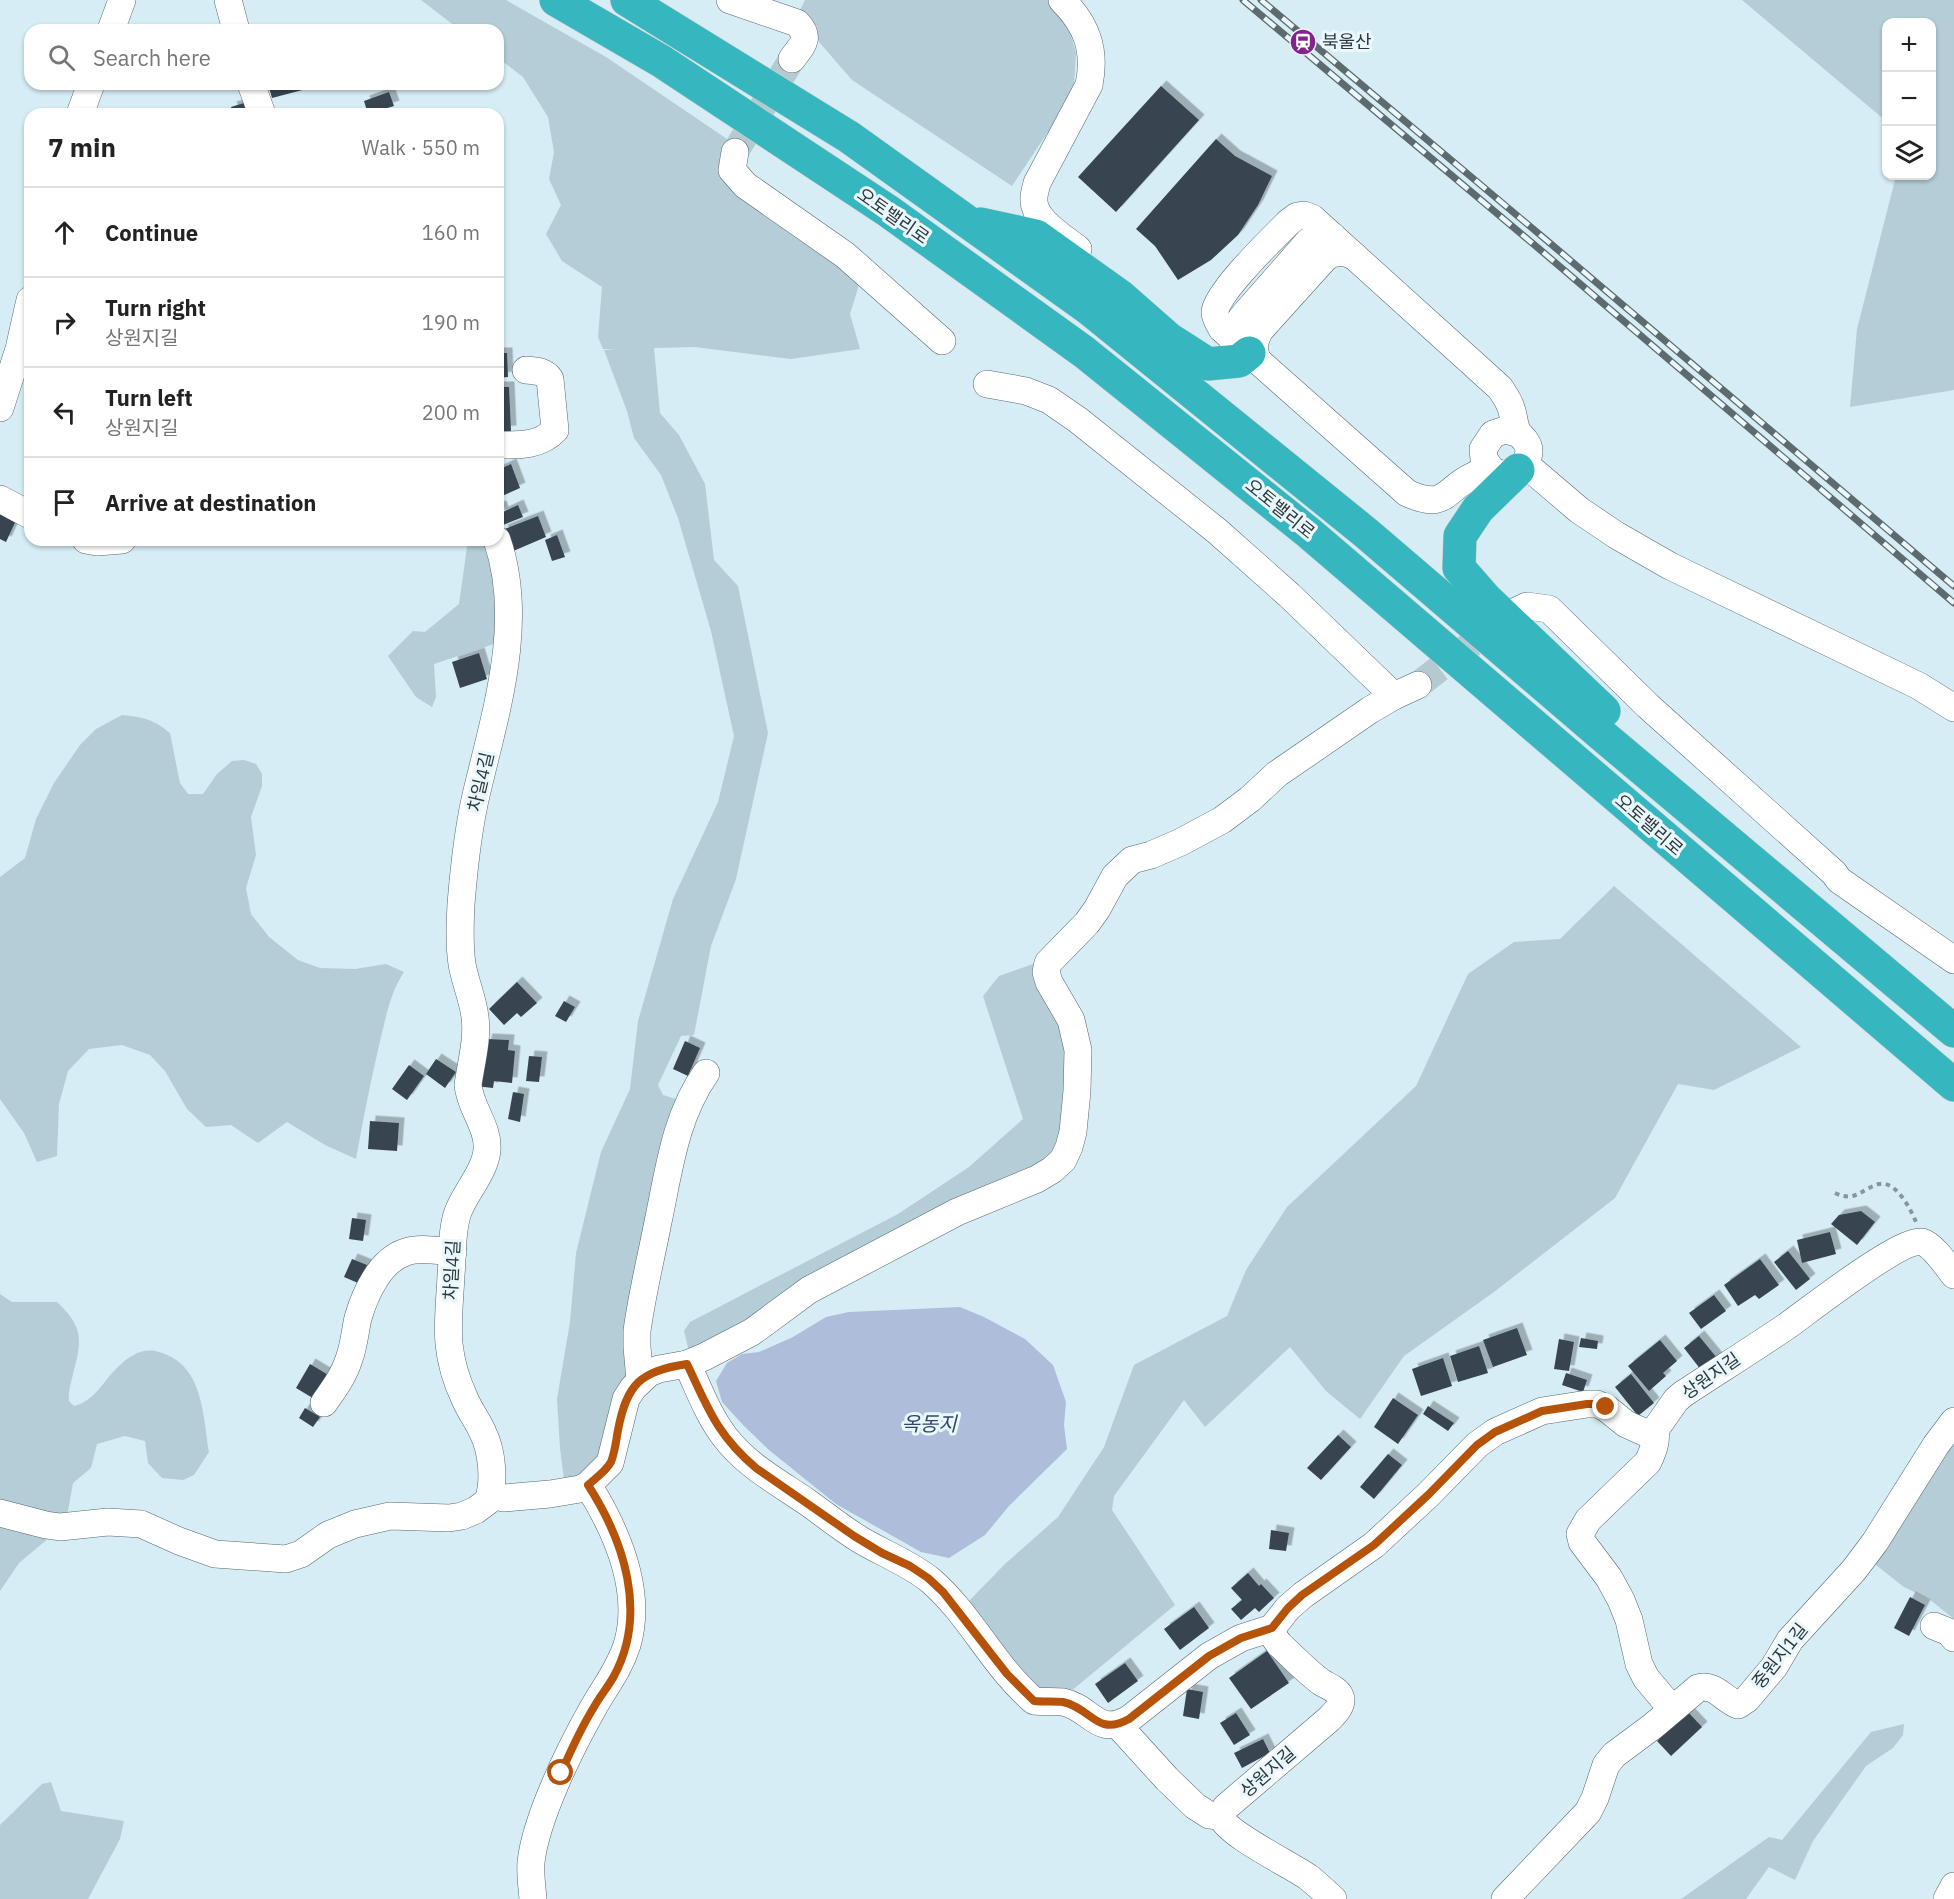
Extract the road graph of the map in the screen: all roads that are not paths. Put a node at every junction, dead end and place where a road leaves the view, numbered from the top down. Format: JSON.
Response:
{"nodes":[{"id":1,"x":122,"y":0,"type":"edge"},
{"id":2,"x":228,"y":0,"type":"edge"},
{"id":3,"x":556,"y":0,"type":"edge"},
{"id":4,"x":627,"y":0,"type":"edge"},
{"id":5,"x":730,"y":0,"type":"edge"},
{"id":6,"x":1062,"y":0,"type":"edge"},
{"id":7,"x":790,"y":9,"type":"edge"},
{"id":8,"x":113,"y":24,"type":"edge"},
{"id":9,"x":234,"y":24,"type":"edge"},
{"id":10,"x":792,"y":59,"type":"tunnel mouth"},
{"id":11,"x":89,"y":90,"type":"edge"},
{"id":12,"x":253,"y":90,"type":"edge"},
{"id":13,"x":82,"y":108,"type":"edge"},
{"id":14,"x":260,"y":108,"type":"edge"},
{"id":15,"x":735,"y":152,"type":"tunnel mouth"},
{"id":16,"x":964,"y":219,"type":"junction"},
{"id":17,"x":1354,"y":256,"type":"junction"},
{"id":18,"x":24,"y":327,"type":"edge"},
{"id":19,"x":942,"y":341,"type":"dead end"},
{"id":20,"x":1244,"y":348,"type":"junction"},
{"id":21,"x":526,"y":370,"type":"dead end"},
{"id":22,"x":987,"y":384,"type":"dead end"},
{"id":23,"x":0,"y":408,"type":"edge"},
{"id":24,"x":1518,"y":433,"type":"junction"},
{"id":25,"x":504,"y":445,"type":"edge"},
{"id":26,"x":1512,"y":468,"type":"junction"},
{"id":27,"x":0,"y":500,"type":"edge"},
{"id":28,"x":24,"y":512,"type":"edge"},
{"id":29,"x":499,"y":546,"type":"edge"},
{"id":30,"x":1512,"y":613,"type":"tunnel mouth"},
{"id":31,"x":1418,"y":686,"type":"tunnel mouth"},
{"id":32,"x":1394,"y":696,"type":"junction"},
{"id":33,"x":1954,"y":708,"type":"edge"},
{"id":34,"x":1748,"y":858,"type":"junction"},
{"id":35,"x":1954,"y":960,"type":"edge"},
{"id":36,"x":1954,"y":1031,"type":"edge"},
{"id":37,"x":706,"y":1073,"type":"dead end"},
{"id":38,"x":1954,"y":1085,"type":"edge"},
{"id":39,"x":453,"y":1252,"type":"junction"},
{"id":40,"x":1954,"y":1275,"type":"edge"},
{"id":41,"x":687,"y":1364,"type":"junction"},
{"id":42,"x":640,"y":1380,"type":"junction"},
{"id":43,"x":324,"y":1403,"type":"dead end"},
{"id":44,"x":1954,"y":1421,"type":"edge"},
{"id":45,"x":1655,"y":1430,"type":"junction"},
{"id":46,"x":588,"y":1485,"type":"junction"},
{"id":47,"x":490,"y":1495,"type":"junction"},
{"id":48,"x":0,"y":1513,"type":"edge"},
{"id":49,"x":1272,"y":1628,"type":"junction"},
{"id":50,"x":1672,"y":1709,"type":"junction"},
{"id":51,"x":1118,"y":1725,"type":"junction"},
{"id":52,"x":1221,"y":1816,"type":"junction"},
{"id":53,"x":1954,"y":1886,"type":"edge"},
{"id":54,"x":532,"y":1899,"type":"edge"},
{"id":55,"x":1333,"y":1899,"type":"edge"},
{"id":56,"x":1505,"y":1899,"type":"edge"},
{"id":57,"x":1947,"y":1899,"type":"edge"}],
"edges":[{"from":1,"to":8,"type":"street"},
{"from":2,"to":9,"type":"street"},
{"from":3,"to":38,"type":"highway","name":"오토밸리로"},
{"from":4,"to":16,"type":"highway","name":"오토밸리로"},
{"from":5,"to":7,"type":"street"},
{"from":6,"to":20,"type":"street"},
{"from":7,"to":10,"type":"street"},
{"from":11,"to":13,"type":"street"},
{"from":12,"to":14,"type":"street"},
{"from":15,"to":19,"type":"street"},
{"from":16,"to":20,"type":"highway"},
{"from":16,"to":34,"type":"highway","name":"오토밸리로"},
{"from":17,"to":20,"type":"street"},
{"from":17,"to":20,"type":"street"},
{"from":17,"to":24,"type":"street"},
{"from":18,"to":23,"type":"street"},
{"from":20,"to":26,"type":"street"},
{"from":21,"to":25,"type":"street"},
{"from":22,"to":32,"type":"street"},
{"from":24,"to":26,"type":"street"},
{"from":24,"to":26,"type":"street"},
{"from":26,"to":33,"type":"street"},
{"from":26,"to":34,"type":"highway"},
{"from":27,"to":28,"type":"street"},
{"from":29,"to":39,"type":"street","name":"차일4길"},
{"from":30,"to":35,"type":"street"},
{"from":31,"to":32,"type":"street"},
{"from":32,"to":41,"type":"street"},
{"from":34,"to":36,"type":"highway","name":"오토밸리로"},
{"from":37,"to":42,"type":"street"},
{"from":39,"to":43,"type":"street"},
{"from":39,"to":47,"type":"street","name":"차일4길"},
{"from":40,"to":45,"type":"street","name":"상원지길"},
{"from":41,"to":42,"type":"street"},
{"from":41,"to":51,"type":"street"},
{"from":42,"to":46,"type":"street"},
{"from":44,"to":50,"type":"street","name":"중원지1길"},
{"from":45,"to":49,"type":"street"},
{"from":45,"to":50,"type":"street"},
{"from":46,"to":47,"type":"street"},
{"from":46,"to":54,"type":"street"},
{"from":47,"to":48,"type":"street"},
{"from":49,"to":51,"type":"street"},
{"from":49,"to":52,"type":"street","name":"상원지길"},
{"from":50,"to":56,"type":"street","name":"중원지1길"},
{"from":51,"to":52,"type":"street"},
{"from":52,"to":55,"type":"street"},
{"from":53,"to":57,"type":"street"}]}
